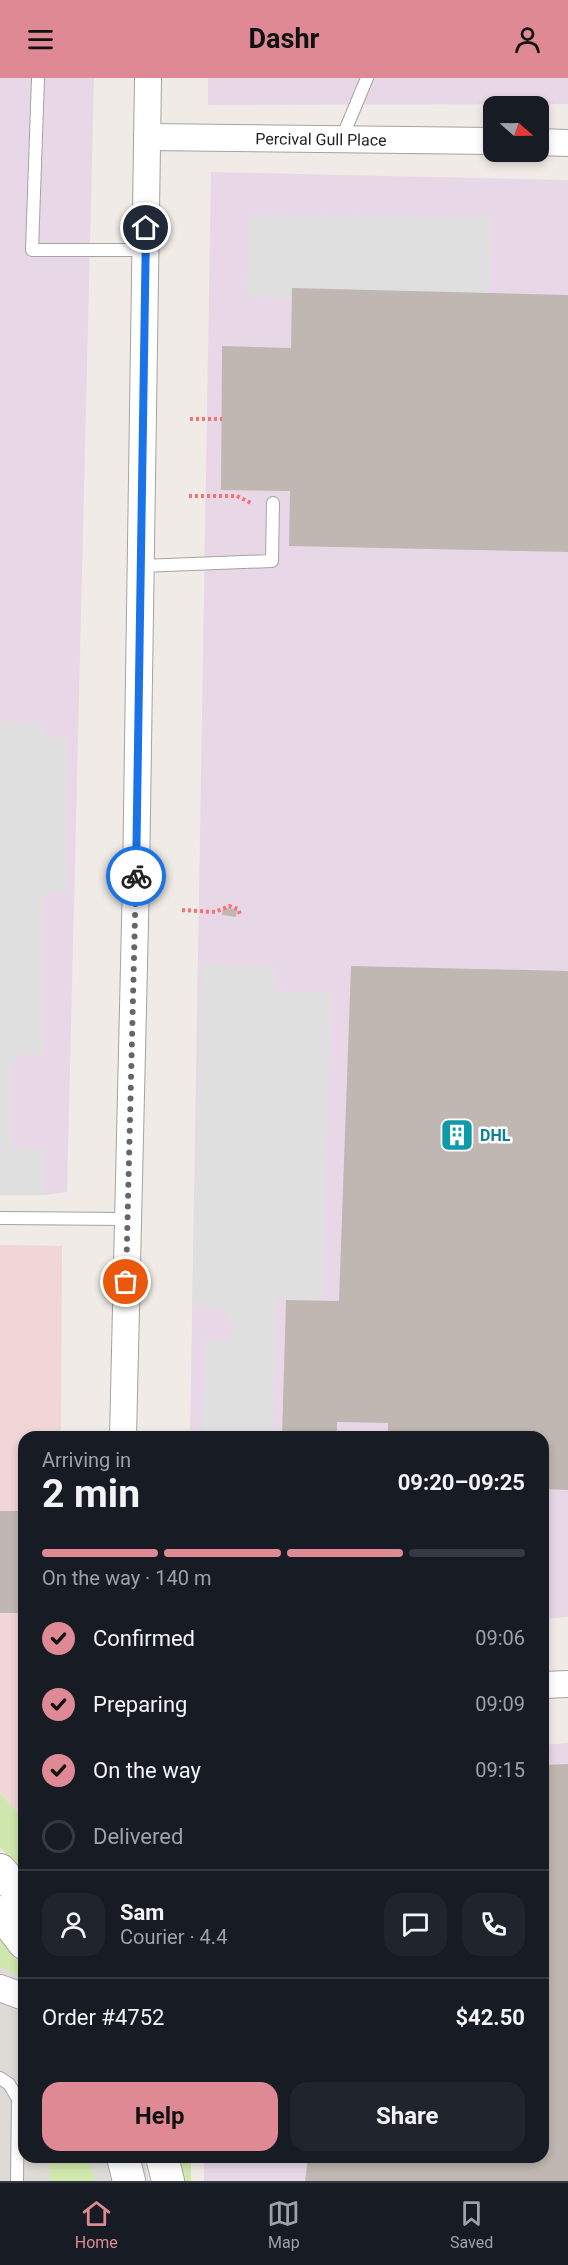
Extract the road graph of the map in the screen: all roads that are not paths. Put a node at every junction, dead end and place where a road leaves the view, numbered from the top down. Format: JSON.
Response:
{"nodes":[{"id":1,"x":38,"y":78,"type":"edge"},
{"id":2,"x":148,"y":78,"type":"edge"},
{"id":3,"x":368,"y":78,"type":"edge"},
{"id":4,"x":147,"y":137,"type":"junction"},
{"id":5,"x":342,"y":138,"type":"junction"},
{"id":6,"x":483,"y":141,"type":"edge"},
{"id":7,"x":549,"y":142,"type":"edge"},
{"id":8,"x":568,"y":143,"type":"edge"},
{"id":9,"x":146,"y":250,"type":"junction"},
{"id":10,"x":273,"y":503,"type":"dead end"},
{"id":11,"x":141,"y":566,"type":"junction"},
{"id":12,"x":0,"y":1218,"type":"edge"},
{"id":13,"x":128,"y":1219,"type":"junction"},
{"id":14,"x":123,"y":1431,"type":"edge"},
{"id":15,"x":568,"y":1684,"type":"edge"},
{"id":16,"x":549,"y":1685,"type":"edge"},
{"id":17,"x":0,"y":1870,"type":"edge"},
{"id":18,"x":18,"y":1891,"type":"edge"},
{"id":19,"x":0,"y":1912,"type":"edge"},
{"id":20,"x":18,"y":1935,"type":"edge"},
{"id":21,"x":0,"y":1988,"type":"edge"},
{"id":22,"x":18,"y":1994,"type":"edge"},
{"id":23,"x":0,"y":2078,"type":"edge"},
{"id":24,"x":124,"y":2163,"type":"edge"},
{"id":25,"x":164,"y":2163,"type":"edge"},
{"id":26,"x":17,"y":2181,"type":"edge"},
{"id":27,"x":129,"y":2181,"type":"edge"},
{"id":28,"x":168,"y":2181,"type":"edge"}],
"edges":[{"from":1,"to":9,"type":"lane"},
{"from":2,"to":4,"type":"street"},
{"from":3,"to":5,"type":"lane"},
{"from":4,"to":5,"type":"street","name":"Percival Gull Place"},
{"from":4,"to":9,"type":"street"},
{"from":5,"to":6,"type":"street","name":"Percival Gull Place"},
{"from":7,"to":8,"type":"street"},
{"from":9,"to":11,"type":"street"},
{"from":10,"to":11,"type":"lane"},
{"from":11,"to":13,"type":"street"},
{"from":12,"to":13,"type":"lane"},
{"from":13,"to":14,"type":"street"},
{"from":15,"to":16,"type":"street"},
{"from":17,"to":18,"type":"street"},
{"from":19,"to":20,"type":"street"},
{"from":21,"to":22,"type":"street"},
{"from":23,"to":26,"type":"lane"},
{"from":24,"to":27,"type":"street"},
{"from":25,"to":28,"type":"street"}]}
